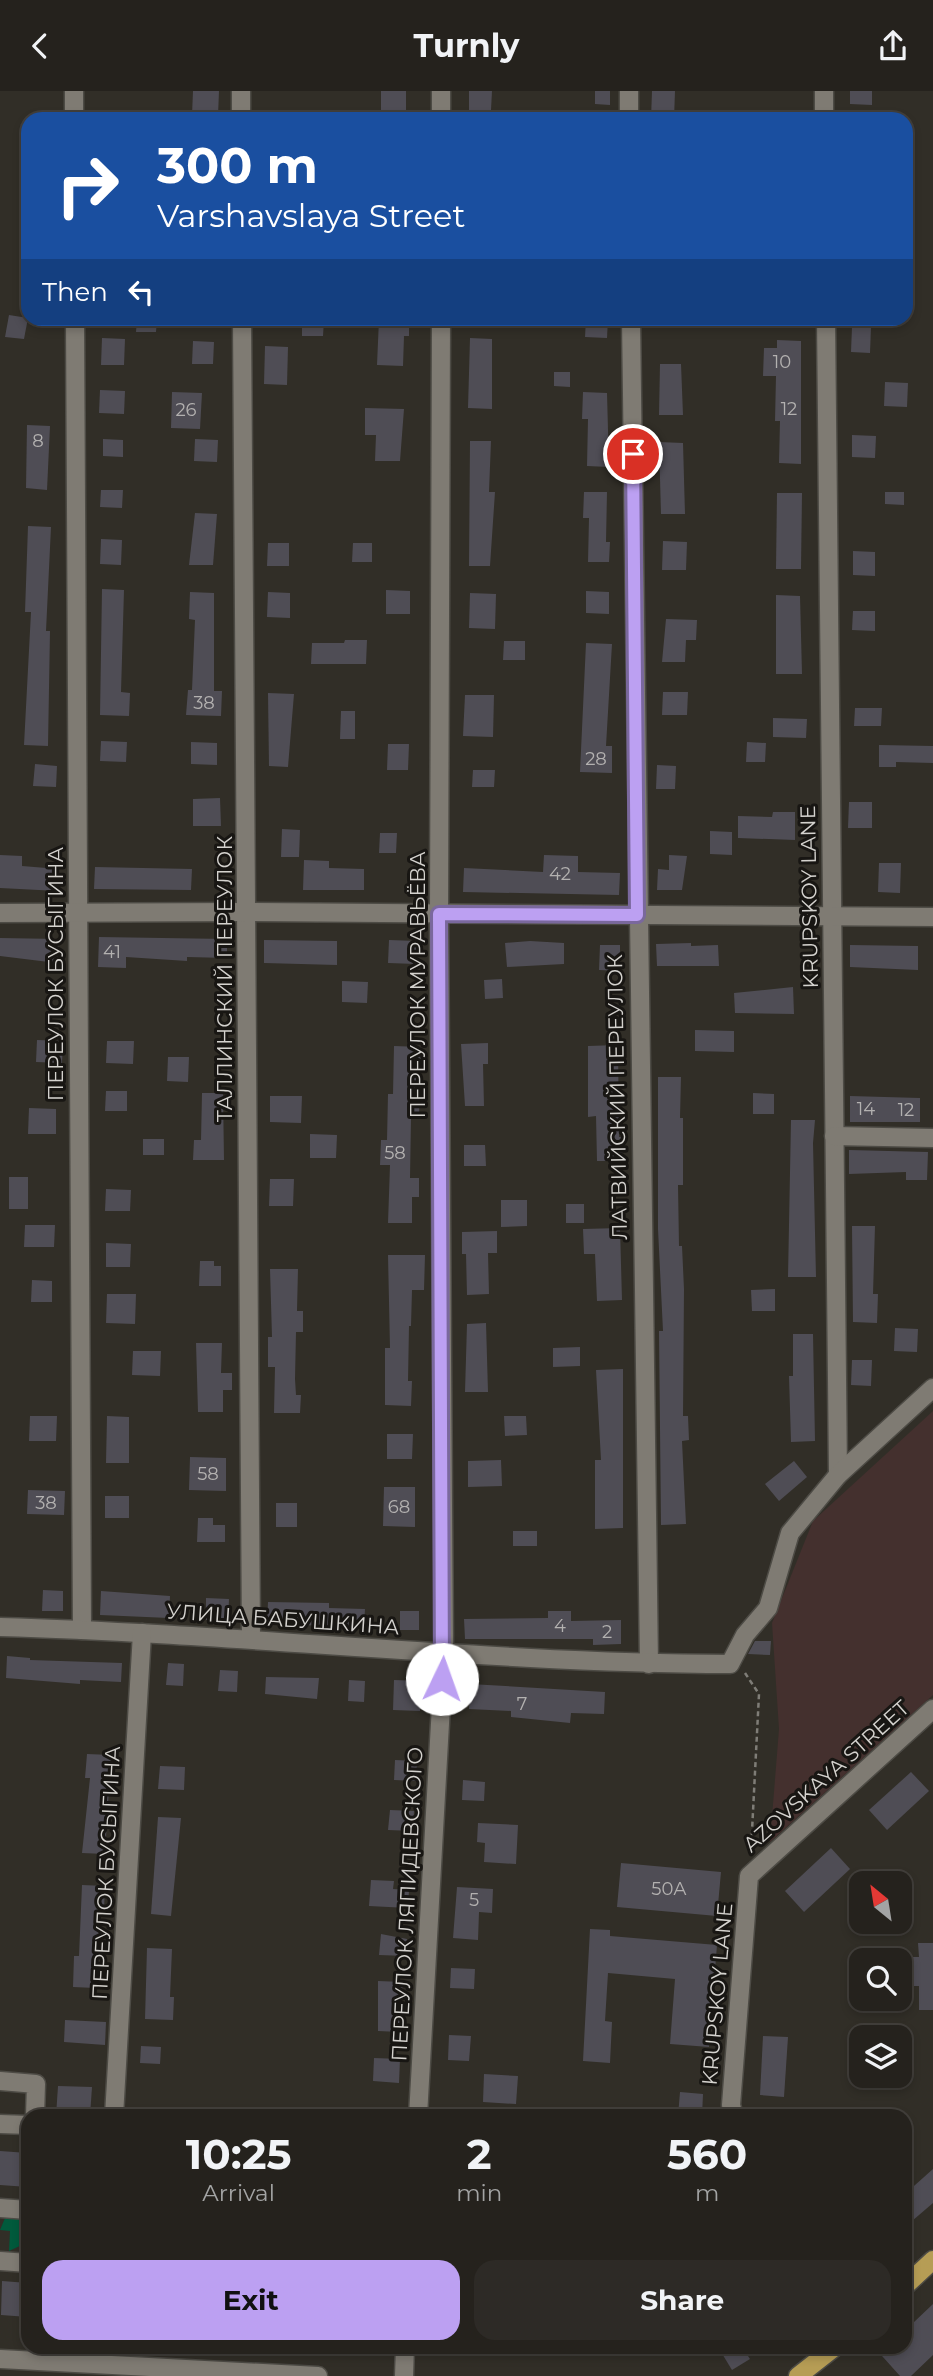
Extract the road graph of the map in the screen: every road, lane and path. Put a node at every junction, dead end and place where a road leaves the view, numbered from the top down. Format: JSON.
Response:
{"nodes":[{"id":1,"x":74,"y":91,"type":"edge"},
{"id":2,"x":241,"y":91,"type":"edge"},
{"id":3,"x":441,"y":91,"type":"edge"},
{"id":4,"x":629,"y":91,"type":"edge"},
{"id":5,"x":824,"y":91,"type":"edge"},
{"id":6,"x":74,"y":112,"type":"edge"},
{"id":7,"x":241,"y":112,"type":"edge"},
{"id":8,"x":441,"y":112,"type":"edge"},
{"id":9,"x":629,"y":112,"type":"edge"},
{"id":10,"x":824,"y":112,"type":"edge"},
{"id":11,"x":75,"y":326,"type":"edge"},
{"id":12,"x":242,"y":326,"type":"edge"},
{"id":13,"x":441,"y":326,"type":"edge"},
{"id":14,"x":631,"y":326,"type":"edge"},
{"id":15,"x":826,"y":326,"type":"edge"},
{"id":16,"x":246,"y":912,"type":"junction"},
{"id":17,"x":0,"y":913,"type":"edge"},
{"id":18,"x":78,"y":913,"type":"junction"},
{"id":19,"x":439,"y":914,"type":"junction"},
{"id":20,"x":637,"y":915,"type":"junction"},
{"id":21,"x":832,"y":917,"type":"junction"},
{"id":22,"x":933,"y":917,"type":"edge"},
{"id":23,"x":834,"y":1136,"type":"junction"},
{"id":24,"x":933,"y":1137,"type":"edge"},
{"id":25,"x":933,"y":1388,"type":"edge"},
{"id":26,"x":838,"y":1475,"type":"junction"},
{"id":27,"x":0,"y":1627,"type":"edge"},
{"id":28,"x":82,"y":1630,"type":"junction"},
{"id":29,"x":142,"y":1633,"type":"junction"},
{"id":30,"x":251,"y":1638,"type":"junction"},
{"id":31,"x":444,"y":1652,"type":"junction"},
{"id":32,"x":649,"y":1664,"type":"junction"},
{"id":33,"x":730,"y":1664,"type":"junction"},
{"id":34,"x":933,"y":1709,"type":"edge"},
{"id":35,"x":749,"y":1876,"type":"junction"},
{"id":36,"x":0,"y":2081,"type":"edge"},
{"id":37,"x":35,"y":2109,"type":"edge"},
{"id":38,"x":114,"y":2109,"type":"edge"},
{"id":39,"x":418,"y":2109,"type":"edge"},
{"id":40,"x":732,"y":2109,"type":"edge"},
{"id":41,"x":0,"y":2124,"type":"edge"},
{"id":42,"x":21,"y":2125,"type":"edge"},
{"id":43,"x":0,"y":2208,"type":"edge"},
{"id":44,"x":21,"y":2210,"type":"edge"},
{"id":45,"x":933,"y":2260,"type":"edge"},
{"id":46,"x":0,"y":2261,"type":"edge"},
{"id":47,"x":21,"y":2262,"type":"edge"},
{"id":48,"x":912,"y":2280,"type":"edge"},
{"id":49,"x":405,"y":2354,"type":"edge"},
{"id":50,"x":826,"y":2354,"type":"edge"},
{"id":51,"x":101,"y":2356,"type":"edge"},
{"id":52,"x":0,"y":2359,"type":"edge"},
{"id":53,"x":318,"y":2376,"type":"edge"},
{"id":54,"x":404,"y":2376,"type":"edge"},
{"id":55,"x":798,"y":2376,"type":"edge"}],
"edges":[{"from":1,"to":6,"type":"street"},
{"from":2,"to":7,"type":"street"},
{"from":3,"to":8,"type":"street"},
{"from":4,"to":9,"type":"street"},
{"from":5,"to":10,"type":"street"},
{"from":11,"to":18,"type":"street","name":"ПЕРЕУЛОК БУСЫГИНА"},
{"from":12,"to":16,"type":"street","name":"ТАЛЛИНСКИЙ ПЕРЕУЛОК"},
{"from":13,"to":19,"type":"street","name":"ПЕРЕУЛОК МУРАВЬЁВА"},
{"from":14,"to":20,"type":"street","name":"ЛАТВИЙСКИЙ ПЕРЕУЛОК"},
{"from":15,"to":21,"type":"street","name":"KRUPSKOY LANE"},
{"from":16,"to":18,"type":"street"},
{"from":16,"to":19,"type":"street"},
{"from":16,"to":30,"type":"street","name":"ТАЛЛИНСКИЙ ПЕРЕУЛОК"},
{"from":17,"to":18,"type":"street"},
{"from":18,"to":28,"type":"street","name":"ПЕРЕУЛОК БУСЫГИНА"},
{"from":19,"to":20,"type":"street"},
{"from":19,"to":31,"type":"street","name":"ПЕРЕУЛОК МУРАВЬЁВА"},
{"from":20,"to":21,"type":"street"},
{"from":20,"to":32,"type":"street","name":"ЛАТВИЙСКИЙ ПЕРЕУЛОК"},
{"from":21,"to":22,"type":"street"},
{"from":21,"to":23,"type":"street","name":"KRUPSKOY LANE"},
{"from":23,"to":24,"type":"street"},
{"from":23,"to":26,"type":"street","name":"KRUPSKOY LANE"},
{"from":25,"to":26,"type":"street"},
{"from":26,"to":33,"type":"street"},
{"from":27,"to":28,"type":"street","name":"УЛИЦА БАБУШКИНА"},
{"from":28,"to":29,"type":"street","name":"УЛИЦА БАБУШКИНА"},
{"from":29,"to":30,"type":"street","name":"УЛИЦА БАБУШКИНА"},
{"from":29,"to":38,"type":"street","name":"ПЕРЕУЛОК БУСЫГИНА"},
{"from":30,"to":31,"type":"street","name":"УЛИЦА БАБУШКИНА"},
{"from":31,"to":32,"type":"street","name":"УЛИЦА БАБУШКИНА"},
{"from":31,"to":39,"type":"street","name":"ПЕРЕУЛОК ЛЯПИДЕВСКОГО"},
{"from":32,"to":33,"type":"street","name":"УЛИЦА БАБУШКИНА"},
{"from":33,"to":35,"type":"path"},
{"from":34,"to":35,"type":"street","name":"AZOVSKAYA STREET"},
{"from":35,"to":40,"type":"street","name":"KRUPSKOY LANE"},
{"from":36,"to":37,"type":"street"},
{"from":41,"to":42,"type":"street"},
{"from":43,"to":44,"type":"street"},
{"from":45,"to":48,"type":"main road"},
{"from":46,"to":47,"type":"street"},
{"from":49,"to":54,"type":"street"},
{"from":50,"to":55,"type":"main road"},
{"from":51,"to":52,"type":"street"},
{"from":51,"to":53,"type":"street"}]}
